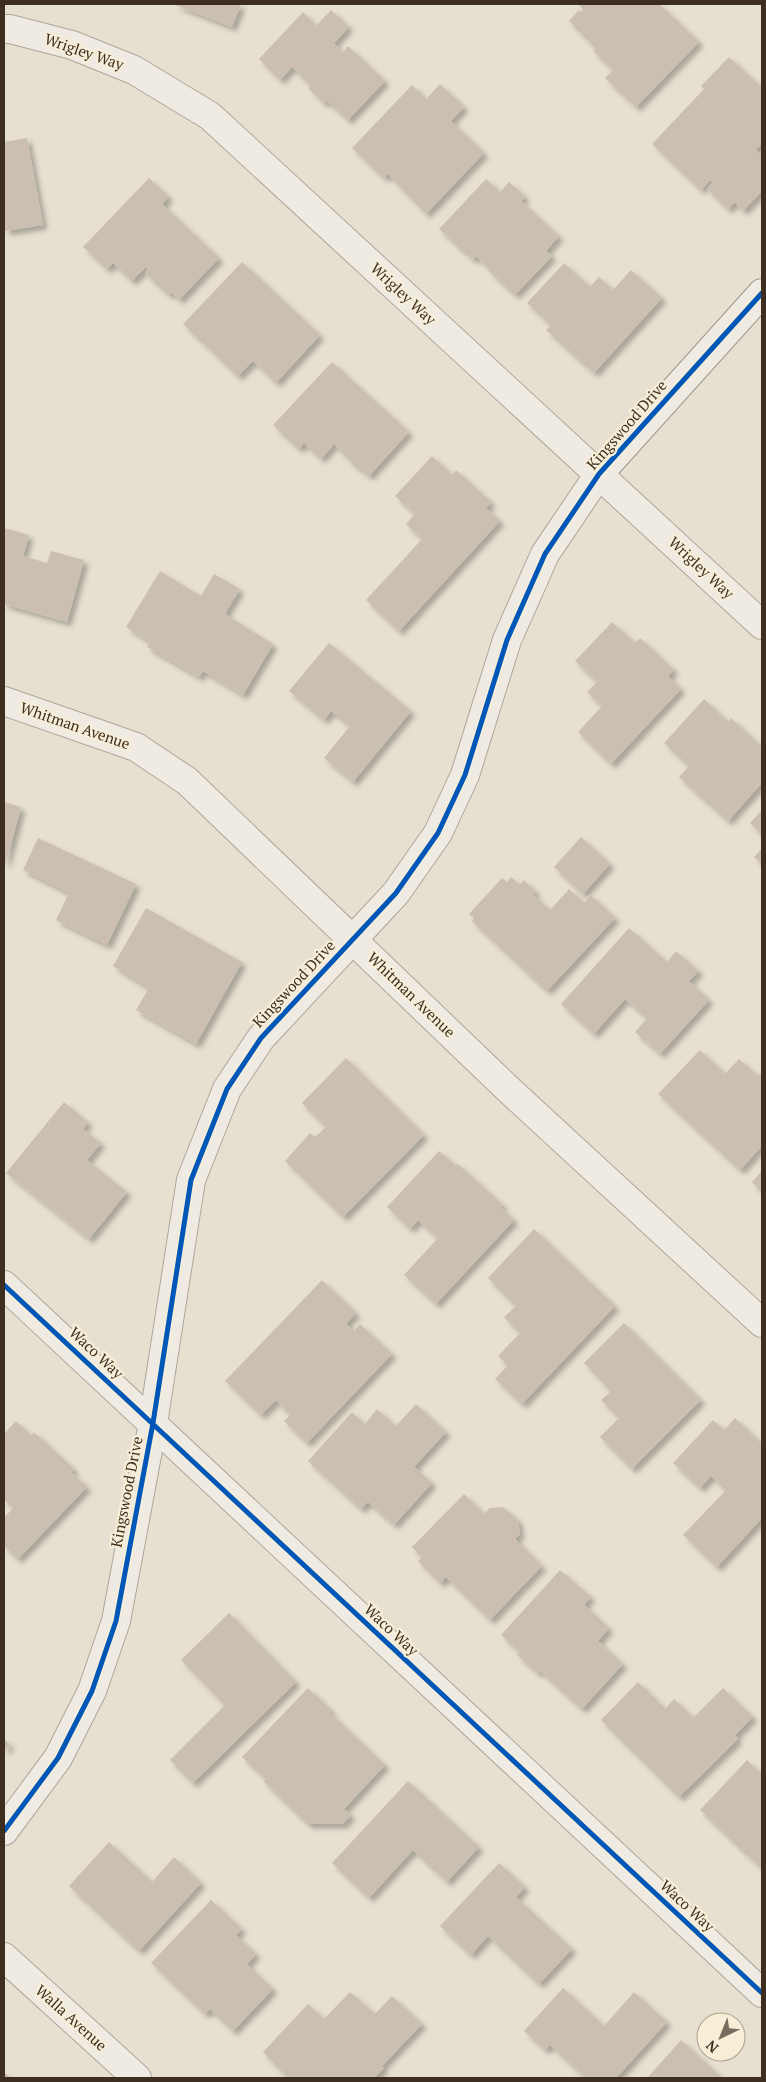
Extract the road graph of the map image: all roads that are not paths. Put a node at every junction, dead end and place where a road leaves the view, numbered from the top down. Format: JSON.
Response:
{"nodes":[{"id":1,"x":4,"y":29,"type":"edge"},
{"id":2,"x":762,"y":293,"type":"edge"},
{"id":3,"x":599,"y":474,"type":"junction"},
{"id":4,"x":762,"y":625,"type":"edge"},
{"id":5,"x":4,"y":701,"type":"edge"},
{"id":6,"x":354,"y":939,"type":"junction"},
{"id":7,"x":4,"y":1285,"type":"edge"},
{"id":8,"x":762,"y":1323,"type":"edge"},
{"id":9,"x":153,"y":1422,"type":"junction"},
{"id":10,"x":4,"y":1831,"type":"edge"},
{"id":11,"x":4,"y":1957,"type":"edge"},
{"id":12,"x":762,"y":1993,"type":"edge"},
{"id":13,"x":137,"y":2078,"type":"edge"}],
"edges":[{"from":1,"to":3,"type":"street","name":"Wrigley Way"},
{"from":2,"to":3,"type":"street","name":"Kingswood Drive"},
{"from":3,"to":4,"type":"street","name":"Wrigley Way"},
{"from":3,"to":6,"type":"street","name":"Kingswood Drive"},
{"from":5,"to":6,"type":"street","name":"Whitman Avenue"},
{"from":6,"to":8,"type":"street","name":"Whitman Avenue"},
{"from":6,"to":9,"type":"street","name":"Kingswood Drive"},
{"from":7,"to":9,"type":"street","name":"Waco Way"},
{"from":9,"to":10,"type":"street","name":"Kingswood Drive"},
{"from":9,"to":12,"type":"street","name":"Waco Way"},
{"from":11,"to":13,"type":"street","name":"Walla Avenue"}]}
